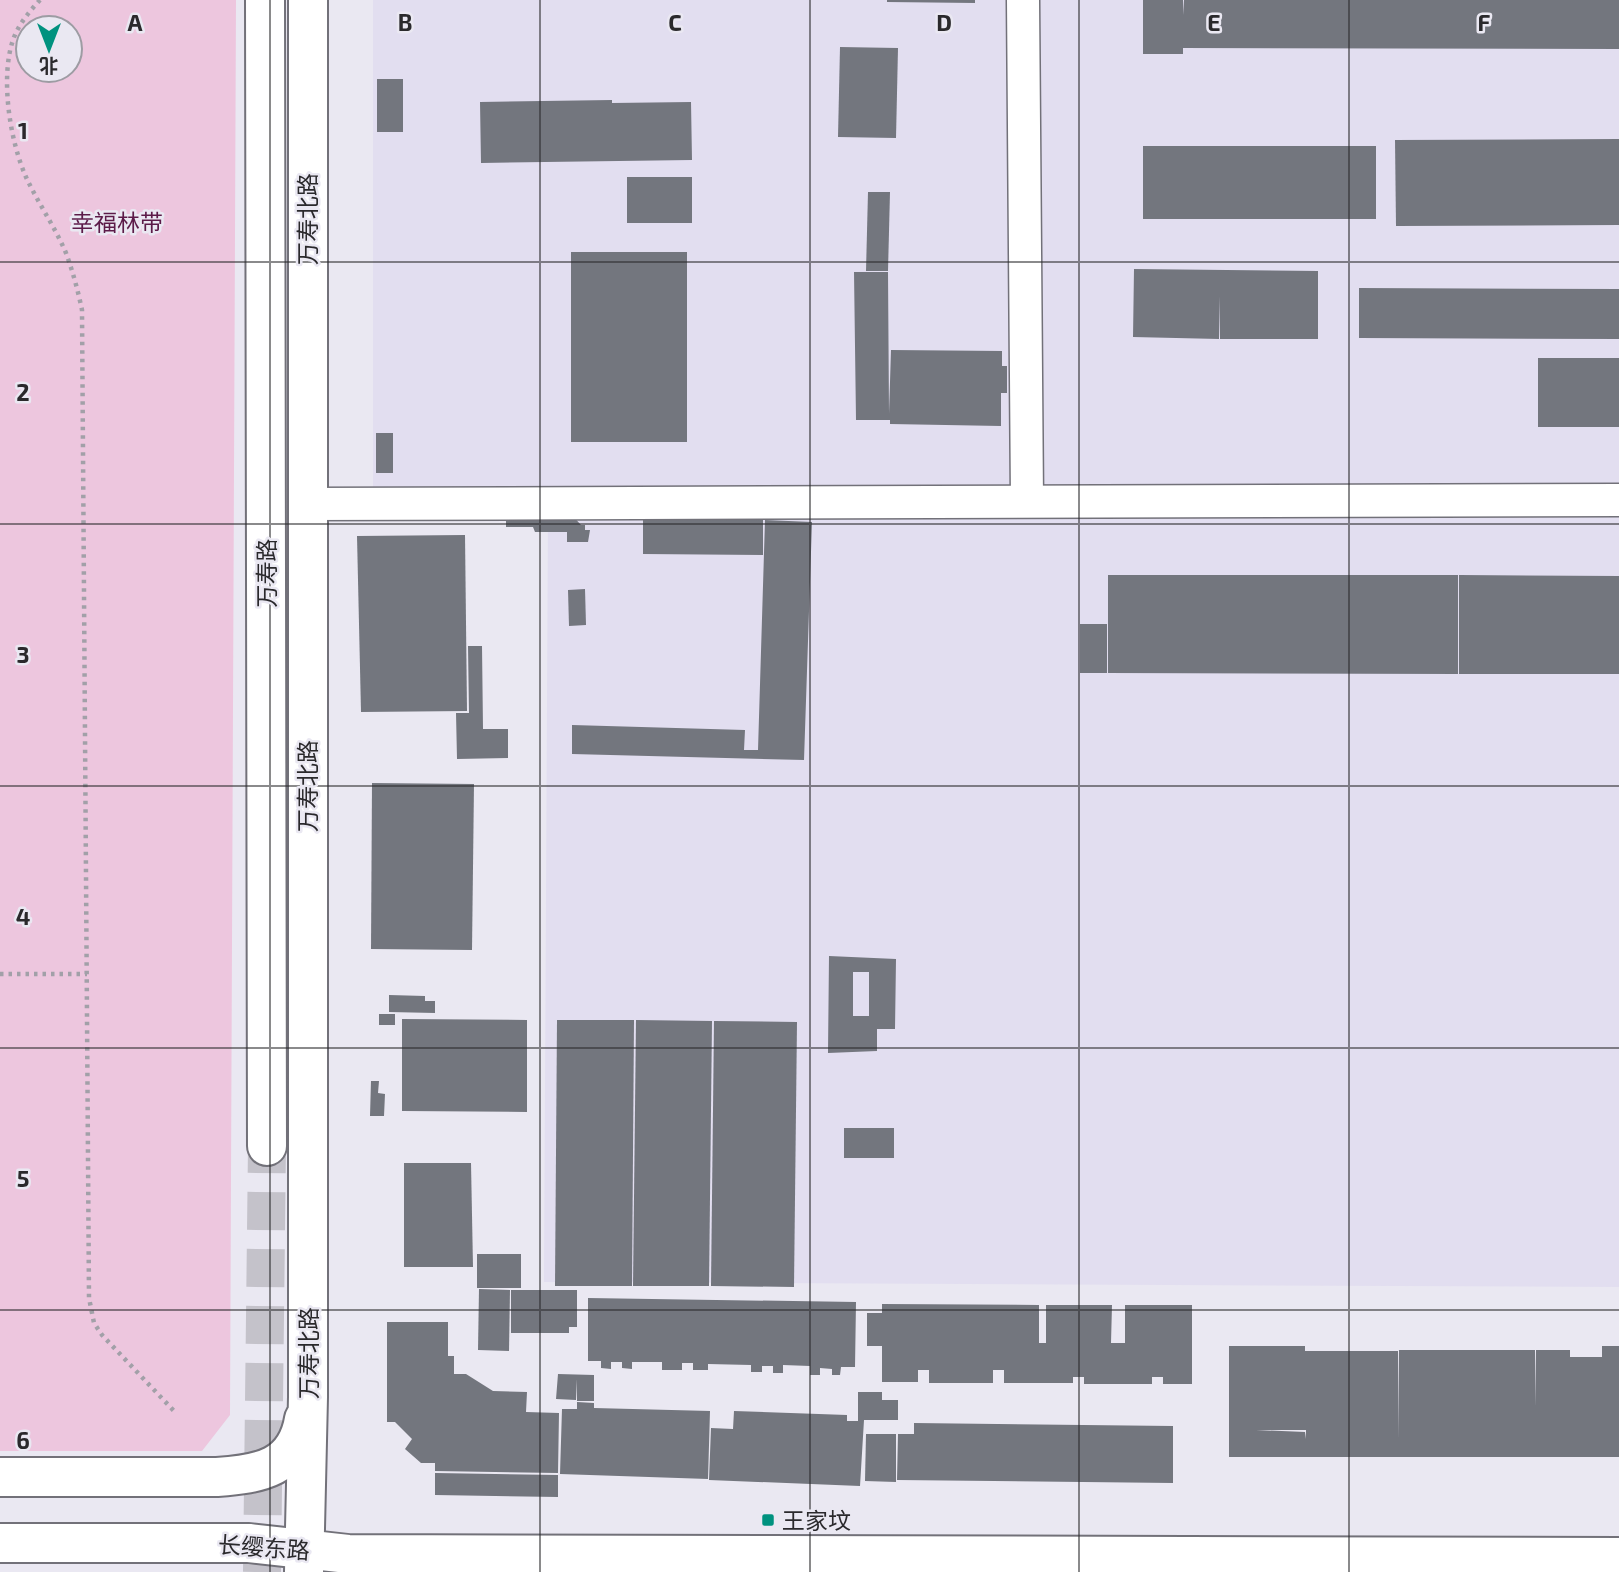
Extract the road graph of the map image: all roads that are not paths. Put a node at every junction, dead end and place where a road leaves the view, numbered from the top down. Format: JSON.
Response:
{"nodes":[{"id":1,"x":265,"y":0,"type":"edge"},
{"id":2,"x":308,"y":0,"type":"edge"},
{"id":3,"x":1023,"y":0,"type":"edge"},
{"id":4,"x":1619,"y":500,"type":"edge"},
{"id":5,"x":1027,"y":501,"type":"junction"},
{"id":6,"x":306,"y":504,"type":"junction"},
{"id":7,"x":267,"y":1146,"type":"tunnel mouth"},
{"id":8,"x":308,"y":1397,"type":"junction"},
{"id":9,"x":0,"y":1477,"type":"edge"},
{"id":10,"x":0,"y":1543,"type":"edge"},
{"id":11,"x":1619,"y":1558,"type":"edge"},
{"id":12,"x":305,"y":1561,"type":"edge"}],
"edges":[{"from":1,"to":7,"type":"main road","name":"万寿路"},
{"from":2,"to":6,"type":"main road","name":"万寿北路"},
{"from":3,"to":5,"type":"street"},
{"from":4,"to":5,"type":"street"},
{"from":5,"to":6,"type":"street"},
{"from":6,"to":8,"type":"main road","name":"万寿北路"},
{"from":8,"to":9,"type":"main road"},
{"from":8,"to":12,"type":"main road","name":"万寿北路"},
{"from":10,"to":12,"type":"main road","name":"长缨东路"},
{"from":11,"to":12,"type":"main road","name":"长缨东路"}]}
